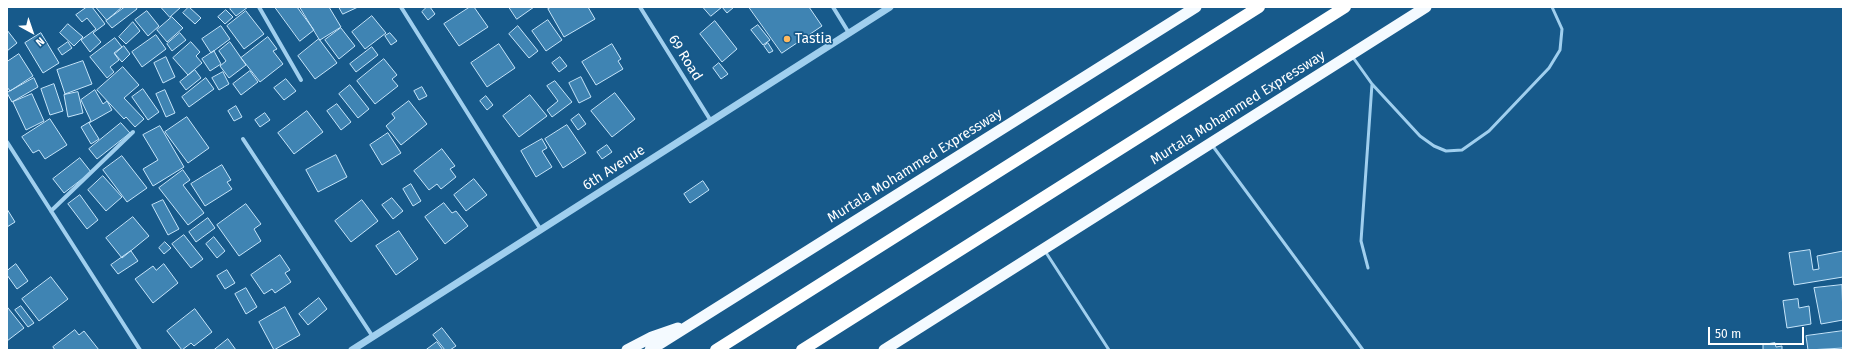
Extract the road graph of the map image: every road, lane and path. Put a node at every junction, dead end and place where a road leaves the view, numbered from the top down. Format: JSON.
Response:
{"nodes":[{"id":1,"x":259,"y":7,"type":"edge"},
{"id":2,"x":400,"y":7,"type":"edge"},
{"id":3,"x":640,"y":7,"type":"edge"},
{"id":4,"x":833,"y":7,"type":"edge"},
{"id":5,"x":890,"y":7,"type":"edge"},
{"id":6,"x":1196,"y":7,"type":"edge"},
{"id":7,"x":1259,"y":7,"type":"edge"},
{"id":8,"x":1346,"y":7,"type":"edge"},
{"id":9,"x":1426,"y":7,"type":"edge"},
{"id":10,"x":1552,"y":7,"type":"edge"},
{"id":11,"x":849,"y":33,"type":"junction"},
{"id":12,"x":1350,"y":55,"type":"junction"},
{"id":13,"x":301,"y":80,"type":"dead end"},
{"id":14,"x":1372,"y":84,"type":"junction"},
{"id":15,"x":711,"y":121,"type":"junction"},
{"id":16,"x":133,"y":132,"type":"dead end"},
{"id":17,"x":243,"y":139,"type":"dead end"},
{"id":18,"x":7,"y":142,"type":"edge"},
{"id":19,"x":1210,"y":143,"type":"junction"},
{"id":20,"x":51,"y":211,"type":"junction"},
{"id":21,"x":542,"y":230,"type":"junction"},
{"id":22,"x":1044,"y":249,"type":"junction"},
{"id":23,"x":1368,"y":268,"type":"dead end"},
{"id":24,"x":697,"y":321,"type":"junction"},
{"id":25,"x":373,"y":337,"type":"junction"},
{"id":26,"x":140,"y":350,"type":"edge"},
{"id":27,"x":352,"y":350,"type":"edge"},
{"id":28,"x":628,"y":350,"type":"edge"},
{"id":29,"x":650,"y":350,"type":"edge"},
{"id":30,"x":716,"y":350,"type":"edge"},
{"id":31,"x":802,"y":350,"type":"edge"},
{"id":32,"x":884,"y":350,"type":"edge"},
{"id":33,"x":1109,"y":350,"type":"edge"},
{"id":34,"x":1363,"y":350,"type":"edge"}],
"edges":[{"from":1,"to":13,"type":"street"},
{"from":2,"to":21,"type":"street"},
{"from":3,"to":15,"type":"street","name":"69 Road"},
{"from":4,"to":11,"type":"street"},
{"from":5,"to":11,"type":"street","name":"6th Avenue"},
{"from":6,"to":24,"type":"highway","name":"Murtala Mohammed Expressway"},
{"from":7,"to":30,"type":"highway"},
{"from":8,"to":31,"type":"highway","name":"Murtala Mohammed Expressway"},
{"from":9,"to":12,"type":"highway","name":"Murtala Mohammed Expressway"},
{"from":10,"to":14,"type":"lane"},
{"from":11,"to":15,"type":"street","name":"6th Avenue"},
{"from":12,"to":14,"type":"lane"},
{"from":12,"to":19,"type":"highway","name":"Murtala Mohammed Expressway"},
{"from":14,"to":23,"type":"lane"},
{"from":15,"to":21,"type":"street","name":"6th Avenue"},
{"from":16,"to":20,"type":"street"},
{"from":17,"to":25,"type":"street"},
{"from":18,"to":20,"type":"street"},
{"from":19,"to":22,"type":"highway","name":"Murtala Mohammed Expressway"},
{"from":19,"to":34,"type":"lane"},
{"from":20,"to":26,"type":"street"},
{"from":21,"to":25,"type":"street","name":"6th Avenue"},
{"from":22,"to":32,"type":"highway","name":"Murtala Mohammed Expressway"},
{"from":22,"to":33,"type":"lane"},
{"from":24,"to":28,"type":"highway"},
{"from":24,"to":29,"type":"highway","name":"Murtala Mohammed Expressway"},
{"from":25,"to":27,"type":"street","name":"6th Avenue"}]}
